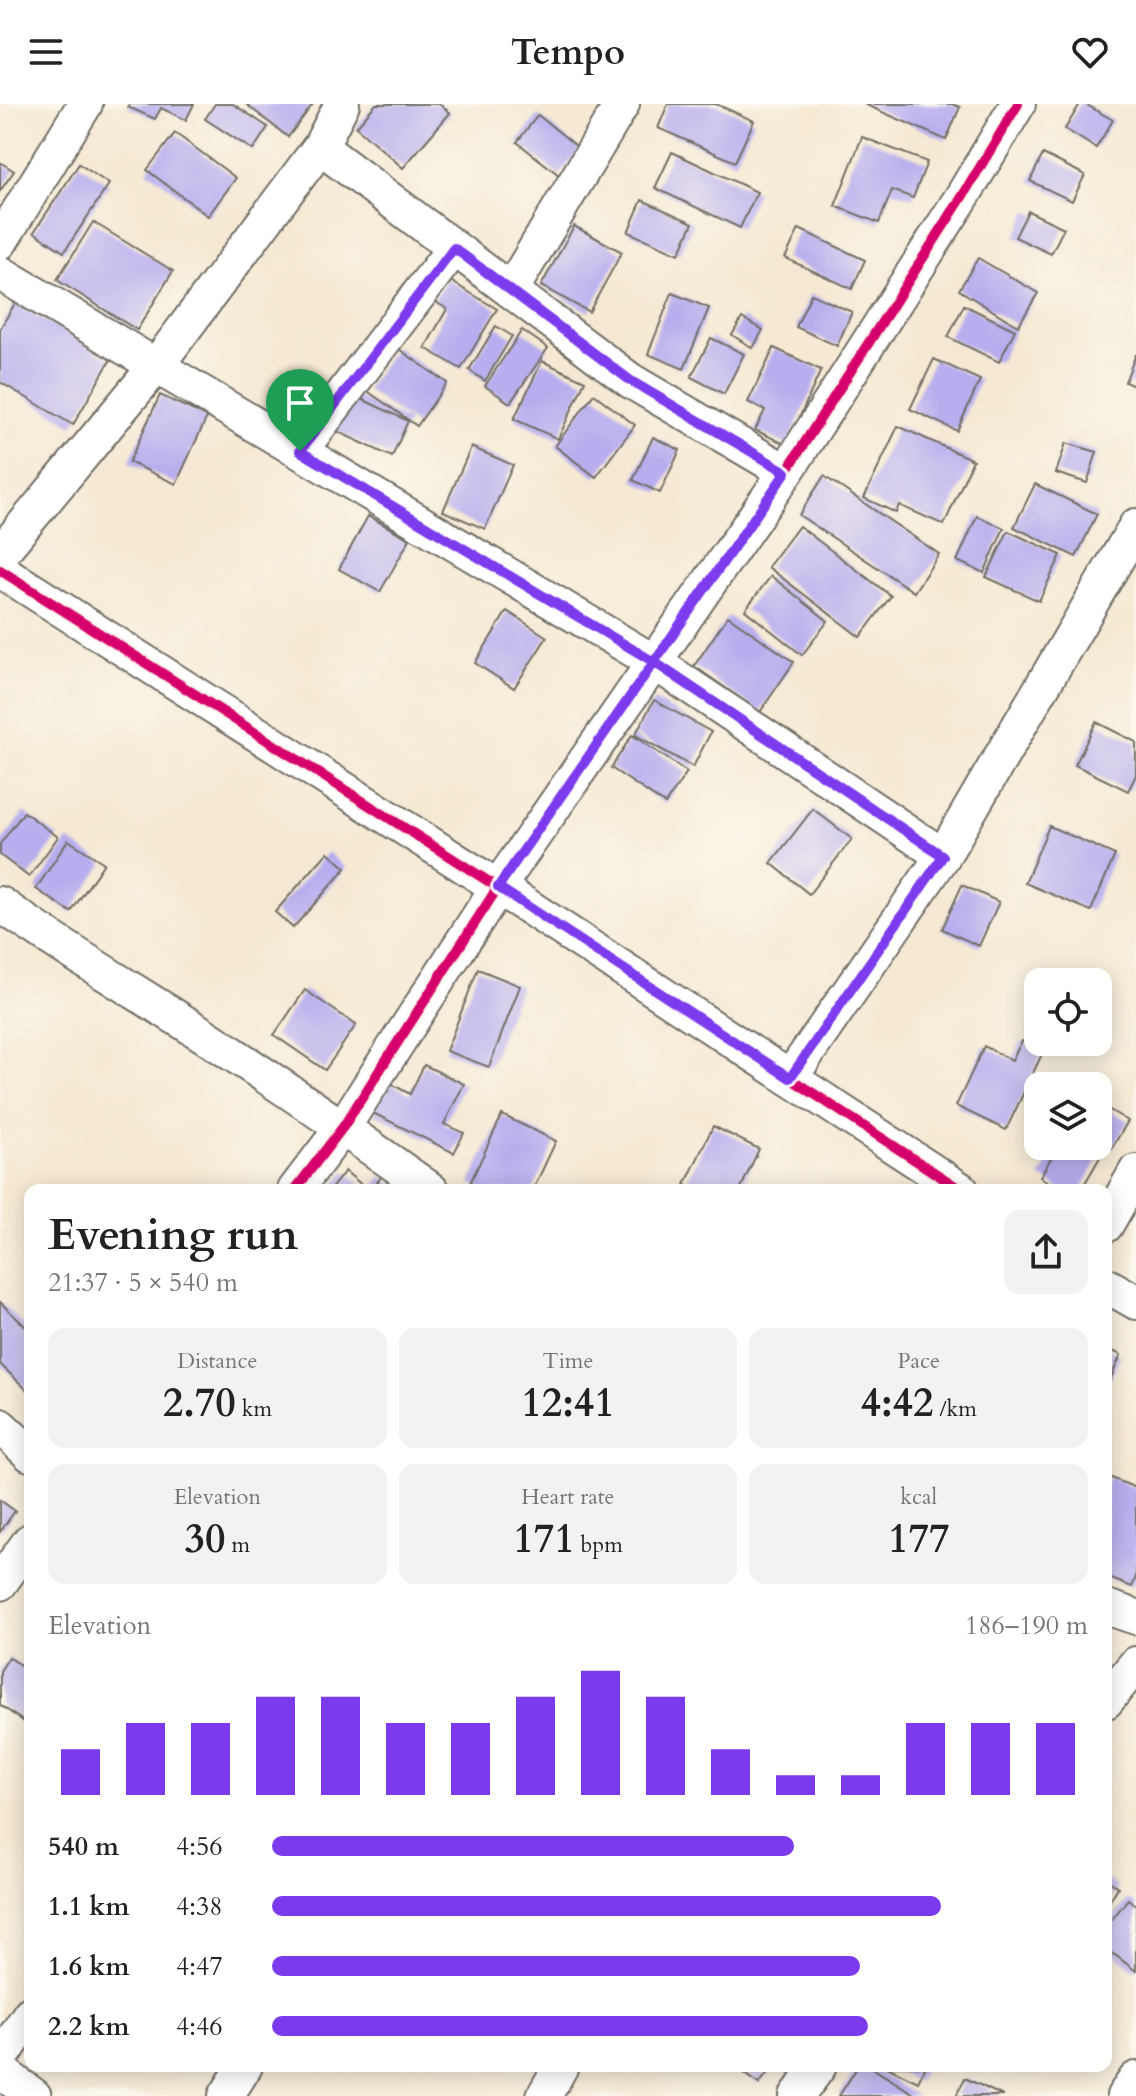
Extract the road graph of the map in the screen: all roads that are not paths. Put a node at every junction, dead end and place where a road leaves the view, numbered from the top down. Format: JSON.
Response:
{"nodes":[{"id":1,"x":85,"y":104,"type":"edge"},
{"id":2,"x":342,"y":104,"type":"edge"},
{"id":3,"x":622,"y":104,"type":"edge"},
{"id":4,"x":1018,"y":104,"type":"edge"},
{"id":5,"x":320,"y":147,"type":"junction"},
{"id":6,"x":0,"y":242,"type":"edge"},
{"id":7,"x":454,"y":248,"type":"junction"},
{"id":8,"x":0,"y":273,"type":"edge"},
{"id":9,"x":511,"y":290,"type":"junction"},
{"id":10,"x":156,"y":366,"type":"junction"},
{"id":11,"x":300,"y":451,"type":"junction"},
{"id":12,"x":786,"y":472,"type":"junction"},
{"id":13,"x":1136,"y":526,"type":"edge"},
{"id":14,"x":0,"y":554,"type":"edge"},
{"id":15,"x":0,"y":570,"type":"edge"},
{"id":16,"x":654,"y":662,"type":"junction"},
{"id":17,"x":943,"y":856,"type":"junction"},
{"id":18,"x":498,"y":887,"type":"junction"},
{"id":19,"x":0,"y":904,"type":"edge"},
{"id":20,"x":790,"y":1078,"type":"junction"},
{"id":21,"x":343,"y":1127,"type":"junction"},
{"id":22,"x":1136,"y":1172,"type":"edge"},
{"id":23,"x":300,"y":1184,"type":"edge"},
{"id":24,"x":423,"y":1184,"type":"edge"},
{"id":25,"x":952,"y":1184,"type":"edge"},
{"id":26,"x":1112,"y":1214,"type":"edge"},
{"id":27,"x":1112,"y":1288,"type":"edge"},
{"id":28,"x":1136,"y":1302,"type":"edge"},
{"id":29,"x":0,"y":1426,"type":"edge"},
{"id":30,"x":24,"y":1448,"type":"edge"},
{"id":31,"x":24,"y":1549,"type":"edge"},
{"id":32,"x":0,"y":1583,"type":"edge"},
{"id":33,"x":1112,"y":1609,"type":"edge"},
{"id":34,"x":1136,"y":1617,"type":"edge"},
{"id":35,"x":1136,"y":1664,"type":"edge"},
{"id":36,"x":1112,"y":1694,"type":"edge"},
{"id":37,"x":24,"y":2023,"type":"edge"},
{"id":38,"x":0,"y":2060,"type":"edge"},
{"id":39,"x":0,"y":2071,"type":"edge"},
{"id":40,"x":241,"y":2072,"type":"edge"},
{"id":41,"x":558,"y":2072,"type":"edge"},
{"id":42,"x":815,"y":2072,"type":"edge"},
{"id":43,"x":1136,"y":2079,"type":"edge"},
{"id":44,"x":34,"y":2096,"type":"edge"},
{"id":45,"x":226,"y":2096,"type":"edge"},
{"id":46,"x":544,"y":2096,"type":"edge"},
{"id":47,"x":797,"y":2096,"type":"edge"},
{"id":48,"x":1124,"y":2096,"type":"edge"}],
"edges":[{"from":1,"to":6,"type":"street"},
{"from":2,"to":5,"type":"street"},
{"from":3,"to":9,"type":"street"},
{"from":4,"to":12,"type":"street"},
{"from":5,"to":7,"type":"street"},
{"from":5,"to":10,"type":"street"},
{"from":7,"to":9,"type":"street"},
{"from":7,"to":11,"type":"street"},
{"from":8,"to":10,"type":"street"},
{"from":9,"to":12,"type":"street"},
{"from":10,"to":11,"type":"street"},
{"from":10,"to":14,"type":"street"},
{"from":11,"to":16,"type":"street"},
{"from":12,"to":16,"type":"street"},
{"from":13,"to":17,"type":"street"},
{"from":15,"to":18,"type":"street"},
{"from":16,"to":17,"type":"street"},
{"from":16,"to":18,"type":"street"},
{"from":17,"to":20,"type":"street"},
{"from":18,"to":20,"type":"street"},
{"from":18,"to":21,"type":"street"},
{"from":19,"to":21,"type":"street"},
{"from":20,"to":25,"type":"street"},
{"from":21,"to":23,"type":"street"},
{"from":21,"to":24,"type":"street"},
{"from":22,"to":26,"type":"street"},
{"from":27,"to":28,"type":"street"},
{"from":29,"to":30,"type":"street"},
{"from":31,"to":32,"type":"street"},
{"from":33,"to":34,"type":"street"},
{"from":35,"to":36,"type":"street"},
{"from":37,"to":38,"type":"street"},
{"from":39,"to":44,"type":"street"},
{"from":40,"to":45,"type":"street"},
{"from":41,"to":46,"type":"street"},
{"from":42,"to":47,"type":"street"},
{"from":43,"to":48,"type":"street"}]}
